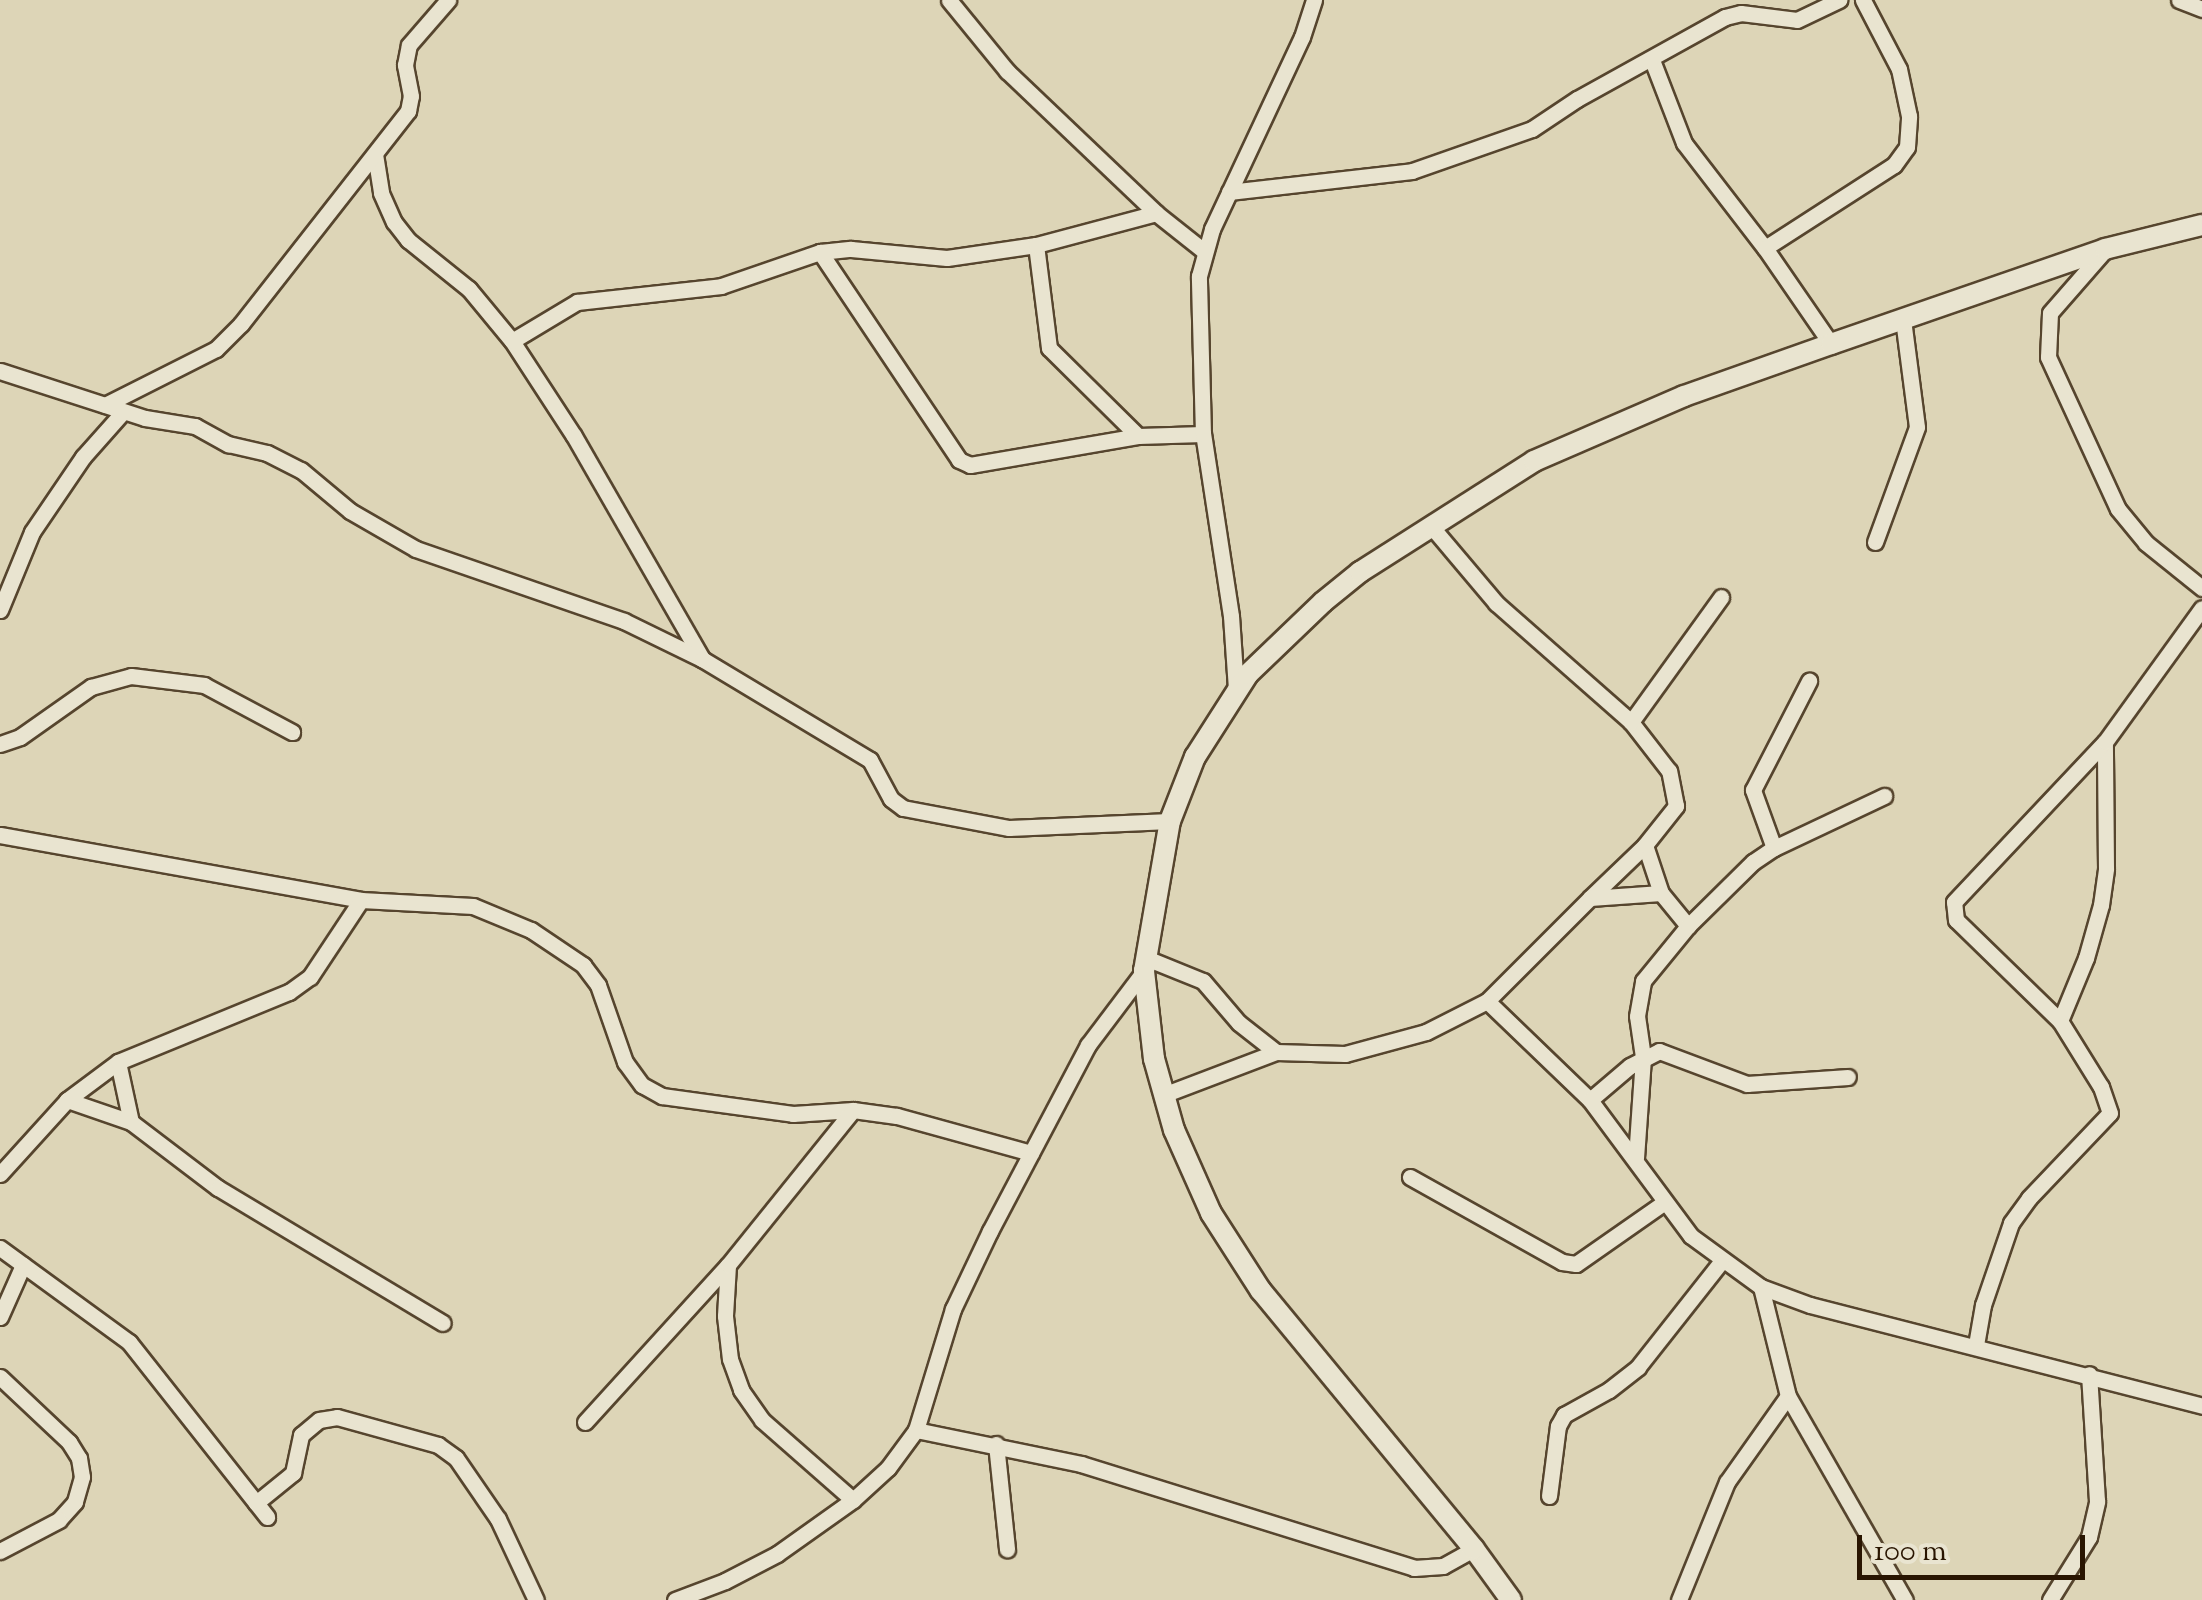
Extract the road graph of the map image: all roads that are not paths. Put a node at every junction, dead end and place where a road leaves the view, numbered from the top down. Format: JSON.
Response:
{"nodes":[{"id":1,"x":448,"y":0,"type":"edge"},
{"id":2,"x":949,"y":0,"type":"edge"},
{"id":3,"x":1314,"y":0,"type":"edge"},
{"id":4,"x":1839,"y":0,"type":"edge"},
{"id":5,"x":1863,"y":0,"type":"edge"},
{"id":6,"x":2179,"y":0,"type":"edge"},
{"id":7,"x":2202,"y":8,"type":"edge"},
{"id":8,"x":1652,"y":60,"type":"junction"},
{"id":9,"x":375,"y":154,"type":"junction"},
{"id":10,"x":1228,"y":192,"type":"junction"},
{"id":11,"x":1156,"y":213,"type":"junction"},
{"id":12,"x":2202,"y":225,"type":"edge"},
{"id":13,"x":1036,"y":244,"type":"junction"},
{"id":14,"x":1765,"y":248,"type":"junction"},
{"id":15,"x":2106,"y":249,"type":"junction"},
{"id":16,"x":1204,"y":251,"type":"junction"},
{"id":17,"x":820,"y":252,"type":"junction"},
{"id":18,"x":1903,"y":318,"type":"junction"},
{"id":19,"x":512,"y":341,"type":"junction"},
{"id":20,"x":1831,"y":344,"type":"junction"},
{"id":21,"x":0,"y":371,"type":"edge"},
{"id":22,"x":105,"y":405,"type":"junction"},
{"id":23,"x":123,"y":412,"type":"junction"},
{"id":24,"x":1203,"y":434,"type":"junction"},
{"id":25,"x":1138,"y":436,"type":"junction"},
{"id":26,"x":1431,"y":526,"type":"junction"},
{"id":27,"x":1876,"y":542,"type":"dead end"},
{"id":28,"x":2202,"y":588,"type":"edge"},
{"id":29,"x":1721,"y":597,"type":"dead end"},
{"id":30,"x":2202,"y":608,"type":"edge"},
{"id":31,"x":0,"y":610,"type":"edge"},
{"id":32,"x":702,"y":659,"type":"junction"},
{"id":33,"x":1809,"y":681,"type":"dead end"},
{"id":34,"x":1236,"y":689,"type":"junction"},
{"id":35,"x":1631,"y":722,"type":"junction"},
{"id":36,"x":292,"y":732,"type":"dead end"},
{"id":37,"x":2105,"y":742,"type":"junction"},
{"id":38,"x":0,"y":744,"type":"edge"},
{"id":39,"x":1884,"y":796,"type":"dead end"},
{"id":40,"x":1170,"y":821,"type":"junction"},
{"id":41,"x":0,"y":835,"type":"edge"},
{"id":42,"x":1645,"y":845,"type":"junction"},
{"id":43,"x":1774,"y":848,"type":"junction"},
{"id":44,"x":1660,"y":893,"type":"junction"},
{"id":45,"x":1590,"y":898,"type":"junction"},
{"id":46,"x":361,"y":900,"type":"junction"},
{"id":47,"x":1688,"y":926,"type":"junction"},
{"id":48,"x":1145,"y":965,"type":"junction"},
{"id":49,"x":1486,"y":1002,"type":"junction"},
{"id":50,"x":2060,"y":1021,"type":"junction"},
{"id":51,"x":1276,"y":1052,"type":"junction"},
{"id":52,"x":1643,"y":1057,"type":"junction"},
{"id":53,"x":118,"y":1062,"type":"junction"},
{"id":54,"x":1848,"y":1077,"type":"dead end"},
{"id":55,"x":1163,"y":1094,"type":"junction"},
{"id":56,"x":67,"y":1100,"type":"junction"},
{"id":57,"x":1590,"y":1100,"type":"junction"},
{"id":58,"x":853,"y":1110,"type":"junction"},
{"id":59,"x":131,"y":1122,"type":"junction"},
{"id":60,"x":1031,"y":1153,"type":"junction"},
{"id":61,"x":1636,"y":1158,"type":"junction"},
{"id":62,"x":0,"y":1174,"type":"edge"},
{"id":63,"x":1410,"y":1177,"type":"dead end"},
{"id":64,"x":1665,"y":1202,"type":"junction"},
{"id":65,"x":0,"y":1248,"type":"edge"},
{"id":66,"x":1722,"y":1262,"type":"junction"},
{"id":67,"x":22,"y":1265,"type":"junction"},
{"id":68,"x":728,"y":1265,"type":"junction"},
{"id":69,"x":1761,"y":1287,"type":"junction"},
{"id":70,"x":0,"y":1317,"type":"edge"},
{"id":71,"x":443,"y":1323,"type":"dead end"},
{"id":72,"x":1976,"y":1344,"type":"junction"},
{"id":73,"x":2089,"y":1374,"type":"junction"},
{"id":74,"x":0,"y":1377,"type":"edge"},
{"id":75,"x":1788,"y":1396,"type":"junction"},
{"id":76,"x":2202,"y":1406,"type":"edge"},
{"id":77,"x":585,"y":1422,"type":"dead end"},
{"id":78,"x":916,"y":1430,"type":"junction"},
{"id":79,"x":996,"y":1444,"type":"junction"},
{"id":80,"x":1549,"y":1496,"type":"dead end"},
{"id":81,"x":852,"y":1500,"type":"junction"},
{"id":82,"x":256,"y":1503,"type":"junction"},
{"id":83,"x":266,"y":1517,"type":"dead end"},
{"id":84,"x":1474,"y":1548,"type":"junction"},
{"id":85,"x":1007,"y":1549,"type":"dead end"},
{"id":86,"x":0,"y":1551,"type":"edge"},
{"id":87,"x":536,"y":1600,"type":"edge"},
{"id":88,"x":675,"y":1600,"type":"edge"},
{"id":89,"x":1511,"y":1600,"type":"edge"},
{"id":90,"x":1679,"y":1600,"type":"edge"},
{"id":91,"x":1905,"y":1600,"type":"edge"},
{"id":92,"x":2050,"y":1600,"type":"edge"}],
"edges":[{"from":1,"to":9,"type":"street"},
{"from":2,"to":11,"type":"street"},
{"from":3,"to":10,"type":"street"},
{"from":4,"to":8,"type":"street"},
{"from":5,"to":14,"type":"street"},
{"from":6,"to":7,"type":"street"},
{"from":8,"to":10,"type":"street"},
{"from":8,"to":14,"type":"street"},
{"from":9,"to":19,"type":"street"},
{"from":9,"to":22,"type":"street"},
{"from":10,"to":16,"type":"street"},
{"from":11,"to":13,"type":"street"},
{"from":11,"to":16,"type":"street"},
{"from":12,"to":15,"type":"street"},
{"from":13,"to":17,"type":"street"},
{"from":13,"to":25,"type":"street"},
{"from":14,"to":20,"type":"street"},
{"from":15,"to":18,"type":"street"},
{"from":15,"to":28,"type":"street"},
{"from":16,"to":24,"type":"street"},
{"from":17,"to":19,"type":"street"},
{"from":17,"to":25,"type":"street"},
{"from":18,"to":20,"type":"street"},
{"from":18,"to":27,"type":"street"},
{"from":19,"to":32,"type":"street"},
{"from":20,"to":26,"type":"street"},
{"from":21,"to":22,"type":"street"},
{"from":22,"to":23,"type":"street"},
{"from":23,"to":31,"type":"street"},
{"from":23,"to":32,"type":"street"},
{"from":24,"to":25,"type":"street"},
{"from":24,"to":34,"type":"street"},
{"from":26,"to":34,"type":"street"},
{"from":26,"to":35,"type":"street"},
{"from":29,"to":35,"type":"street"},
{"from":30,"to":37,"type":"street"},
{"from":32,"to":40,"type":"street"},
{"from":33,"to":43,"type":"street"},
{"from":34,"to":40,"type":"street"},
{"from":35,"to":42,"type":"street"},
{"from":36,"to":38,"type":"street"},
{"from":37,"to":50,"type":"street"},
{"from":37,"to":50,"type":"street"},
{"from":39,"to":43,"type":"street"},
{"from":40,"to":48,"type":"street"},
{"from":41,"to":46,"type":"street"},
{"from":42,"to":44,"type":"street"},
{"from":42,"to":45,"type":"street"},
{"from":43,"to":47,"type":"street"},
{"from":44,"to":45,"type":"street"},
{"from":44,"to":47,"type":"street"},
{"from":45,"to":49,"type":"street"},
{"from":46,"to":53,"type":"street"},
{"from":46,"to":58,"type":"street"},
{"from":47,"to":52,"type":"street"},
{"from":48,"to":51,"type":"street"},
{"from":48,"to":55,"type":"street"},
{"from":48,"to":60,"type":"street"},
{"from":49,"to":51,"type":"street"},
{"from":49,"to":57,"type":"street"},
{"from":50,"to":72,"type":"street"},
{"from":51,"to":55,"type":"street"},
{"from":52,"to":54,"type":"street"},
{"from":52,"to":57,"type":"street"},
{"from":52,"to":61,"type":"street"},
{"from":53,"to":56,"type":"street"},
{"from":53,"to":59,"type":"street"},
{"from":55,"to":84,"type":"street"},
{"from":56,"to":59,"type":"street"},
{"from":56,"to":62,"type":"street"},
{"from":57,"to":61,"type":"street"},
{"from":58,"to":60,"type":"street"},
{"from":58,"to":68,"type":"street"},
{"from":59,"to":71,"type":"street"},
{"from":60,"to":78,"type":"street"},
{"from":61,"to":64,"type":"street"},
{"from":63,"to":64,"type":"street"},
{"from":64,"to":66,"type":"street"},
{"from":65,"to":67,"type":"street"},
{"from":66,"to":69,"type":"street"},
{"from":66,"to":80,"type":"street"},
{"from":67,"to":70,"type":"street"},
{"from":67,"to":82,"type":"street"},
{"from":68,"to":77,"type":"street"},
{"from":68,"to":81,"type":"street"},
{"from":69,"to":72,"type":"street"},
{"from":69,"to":75,"type":"street"},
{"from":72,"to":73,"type":"street"},
{"from":73,"to":76,"type":"street"},
{"from":73,"to":92,"type":"street"},
{"from":74,"to":86,"type":"street"},
{"from":75,"to":90,"type":"street"},
{"from":75,"to":91,"type":"street"},
{"from":78,"to":79,"type":"street"},
{"from":78,"to":81,"type":"street"},
{"from":79,"to":84,"type":"street"},
{"from":79,"to":85,"type":"street"},
{"from":81,"to":88,"type":"street"},
{"from":82,"to":83,"type":"street"},
{"from":82,"to":87,"type":"street"},
{"from":84,"to":89,"type":"street"}]}
